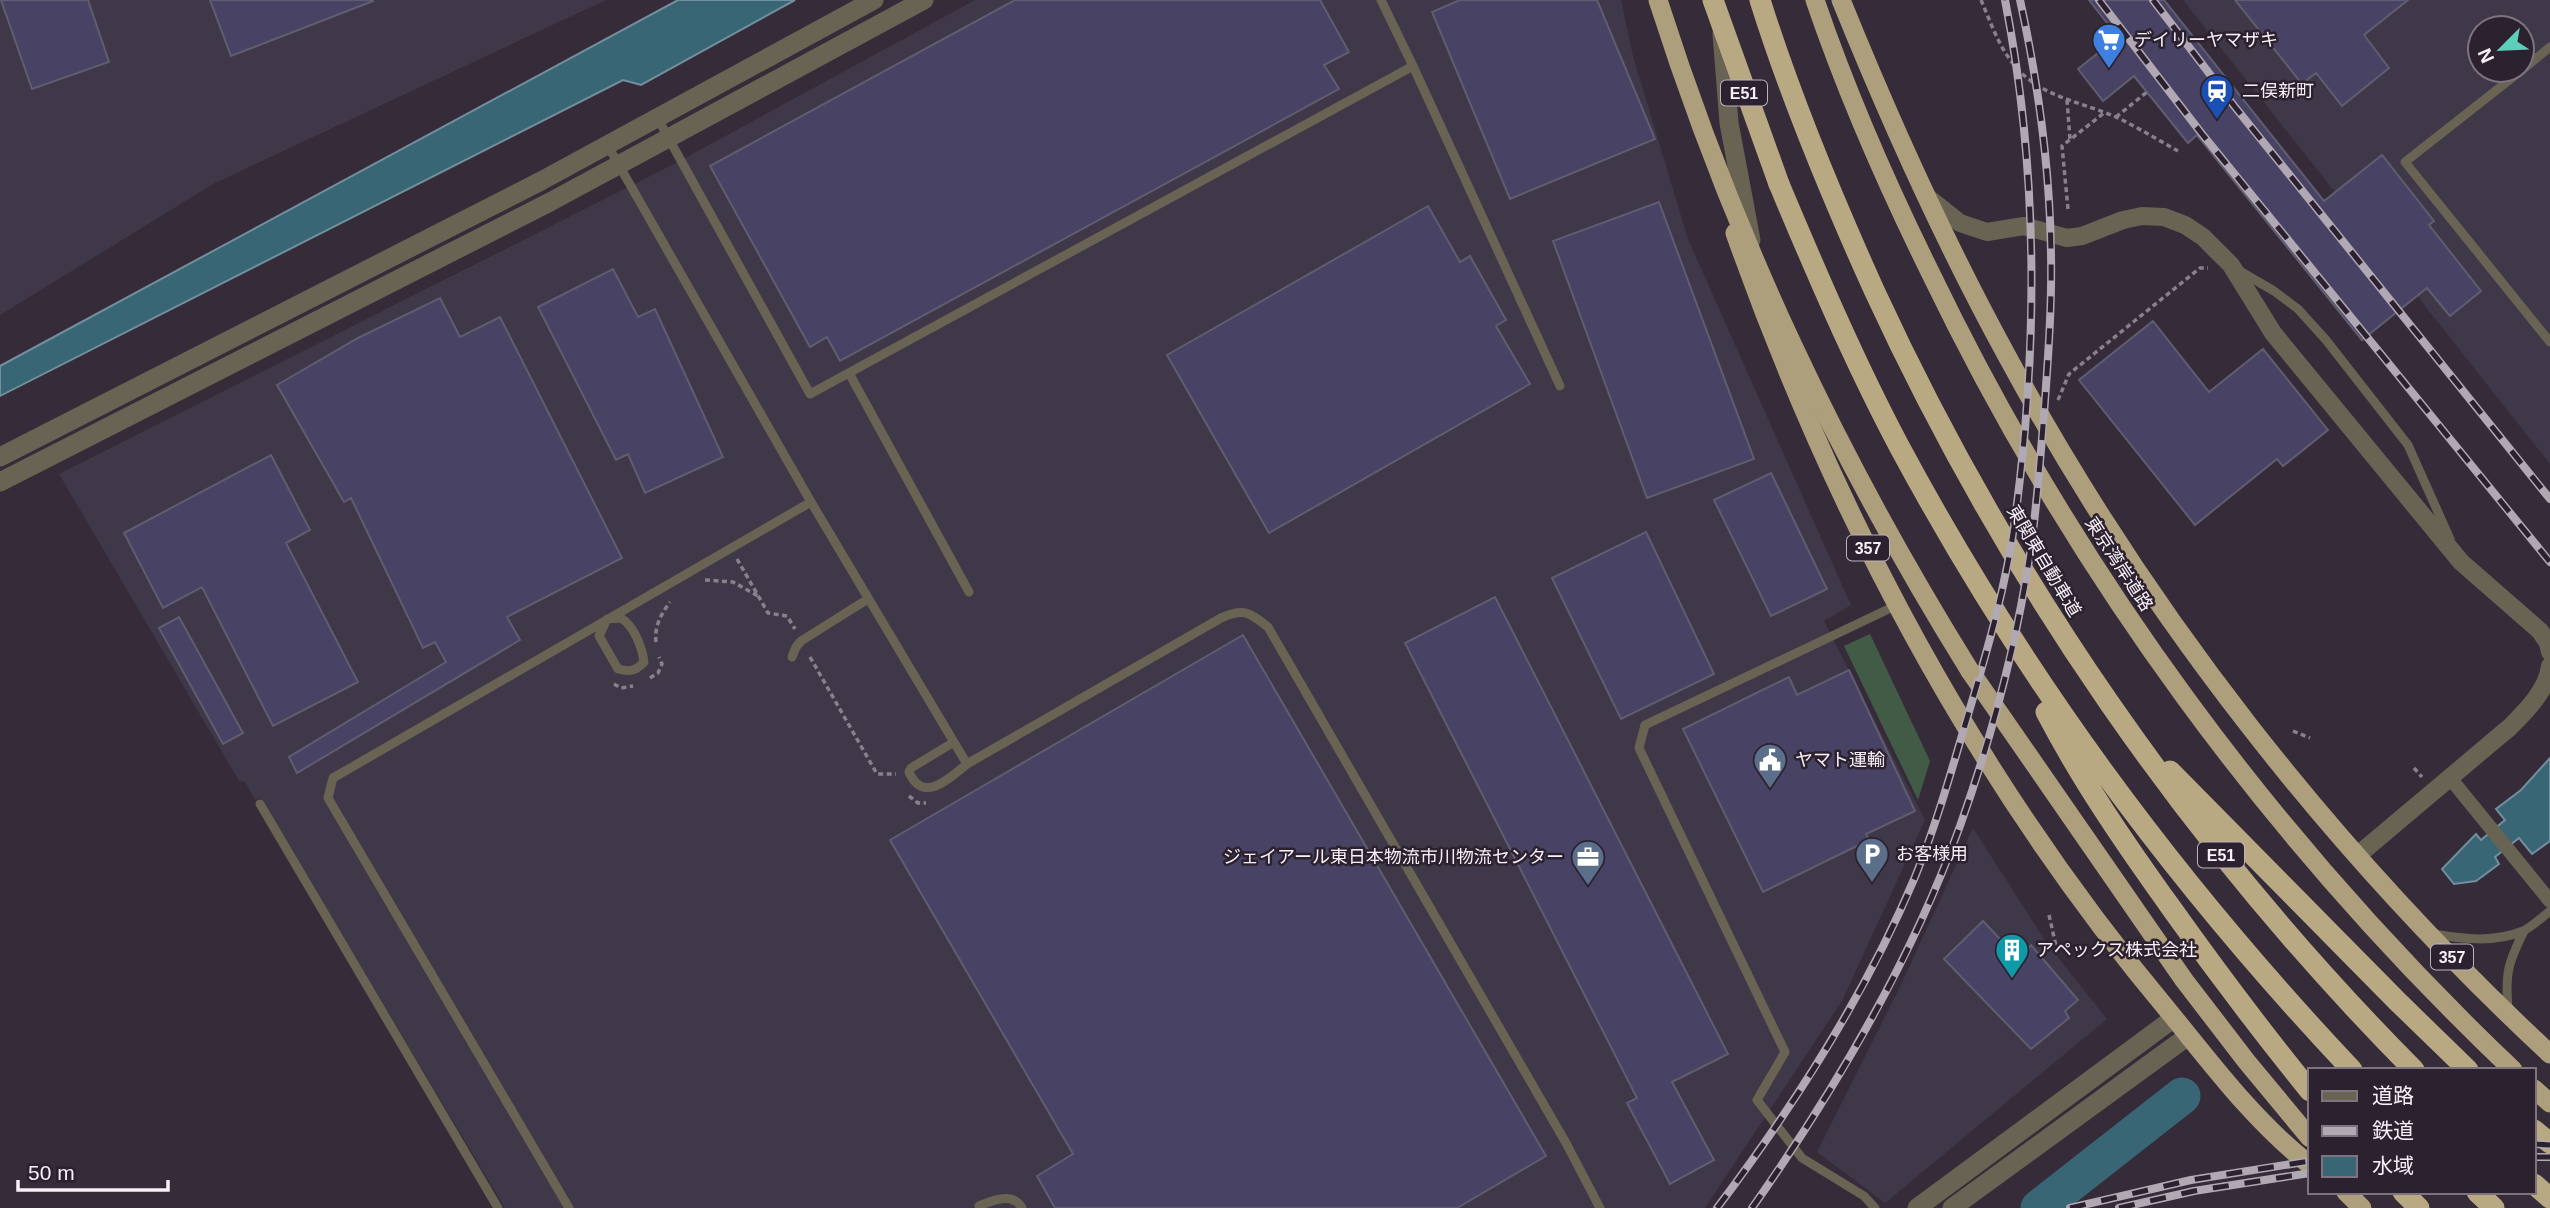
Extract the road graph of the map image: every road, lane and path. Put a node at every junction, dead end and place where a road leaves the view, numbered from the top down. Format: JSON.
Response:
{"nodes":[{"id":1,"x":874,"y":0,"type":"edge"},
{"id":2,"x":924,"y":0,"type":"edge"},
{"id":3,"x":1381,"y":0,"type":"edge"},
{"id":4,"x":1658,"y":0,"type":"edge"},
{"id":5,"x":1667,"y":0,"type":"edge"},
{"id":6,"x":1713,"y":0,"type":"edge"},
{"id":7,"x":1720,"y":0,"type":"edge"},
{"id":8,"x":1760,"y":0,"type":"edge"},
{"id":9,"x":1815,"y":0,"type":"edge"},
{"id":10,"x":1841,"y":0,"type":"edge"},
{"id":11,"x":1981,"y":0,"type":"edge"},
{"id":12,"x":2550,"y":47,"type":"edge"},
{"id":13,"x":2536,"y":58,"type":"edge"},
{"id":14,"x":1413,"y":66,"type":"junction"},
{"id":15,"x":2504,"y":84,"type":"edge"},
{"id":16,"x":2147,"y":92,"type":"dead end"},
{"id":17,"x":2067,"y":100,"type":"junction"},
{"id":18,"x":2104,"y":113,"type":"junction"},
{"id":19,"x":2116,"y":117,"type":"junction"},
{"id":20,"x":658,"y":118,"type":"junction"},
{"id":21,"x":669,"y":138,"type":"junction"},
{"id":22,"x":2070,"y":140,"type":"junction"},
{"id":23,"x":608,"y":146,"type":"junction"},
{"id":24,"x":2178,"y":151,"type":"dead end"},
{"id":25,"x":619,"y":165,"type":"junction"},
{"id":26,"x":1926,"y":195,"type":"junction"},
{"id":27,"x":2068,"y":208,"type":"dead end"},
{"id":28,"x":2231,"y":265,"type":"junction"},
{"id":29,"x":2208,"y":268,"type":"dead end"},
{"id":30,"x":2550,"y":342,"type":"edge"},
{"id":31,"x":1778,"y":350,"type":"junction"},
{"id":32,"x":849,"y":373,"type":"junction"},
{"id":33,"x":1560,"y":386,"type":"dead end"},
{"id":34,"x":2058,"y":400,"type":"dead end"},
{"id":35,"x":0,"y":457,"type":"edge"},
{"id":36,"x":0,"y":482,"type":"edge"},
{"id":37,"x":811,"y":502,"type":"junction"},
{"id":38,"x":736,"y":557,"type":"dead end"},
{"id":39,"x":2461,"y":562,"type":"junction"},
{"id":40,"x":699,"y":580,"type":"dead end"},
{"id":41,"x":969,"y":592,"type":"dead end"},
{"id":42,"x":758,"y":596,"type":"junction"},
{"id":43,"x":672,"y":599,"type":"dead end"},
{"id":44,"x":868,"y":599,"type":"junction"},
{"id":45,"x":1896,"y":605,"type":"junction"},
{"id":46,"x":607,"y":619,"type":"junction"},
{"id":47,"x":794,"y":629,"type":"dead end"},
{"id":48,"x":2017,"y":646,"type":"junction"},
{"id":49,"x":2550,"y":652,"type":"edge"},
{"id":50,"x":792,"y":656,"type":"dead end"},
{"id":51,"x":810,"y":657,"type":"dead end"},
{"id":52,"x":2550,"y":666,"type":"edge"},
{"id":53,"x":613,"y":684,"type":"dead end"},
{"id":54,"x":2124,"y":725,"type":"junction"},
{"id":55,"x":2293,"y":731,"type":"dead end"},
{"id":56,"x":2309,"y":738,"type":"dead end"},
{"id":57,"x":954,"y":742,"type":"junction"},
{"id":58,"x":967,"y":764,"type":"junction"},
{"id":59,"x":2451,"y":778,"type":"junction"},
{"id":60,"x":900,"y":781,"type":"dead end"},
{"id":61,"x":905,"y":790,"type":"dead end"},
{"id":62,"x":928,"y":803,"type":"dead end"},
{"id":63,"x":260,"y":804,"type":"dead end"},
{"id":64,"x":2358,"y":855,"type":"junction"},
{"id":65,"x":2550,"y":901,"type":"edge"},
{"id":66,"x":2550,"y":911,"type":"edge"},
{"id":67,"x":2049,"y":915,"type":"dead end"},
{"id":68,"x":2524,"y":931,"type":"junction"},
{"id":69,"x":2429,"y":933,"type":"junction"},
{"id":70,"x":2056,"y":946,"type":"dead end"},
{"id":71,"x":2508,"y":1015,"type":"junction"},
{"id":72,"x":2174,"y":1018,"type":"junction"},
{"id":73,"x":2188,"y":1035,"type":"junction"},
{"id":74,"x":2550,"y":1054,"type":"edge"},
{"id":75,"x":2349,"y":1068,"type":"edge"},
{"id":76,"x":2412,"y":1068,"type":"edge"},
{"id":77,"x":2466,"y":1068,"type":"edge"},
{"id":78,"x":2512,"y":1068,"type":"edge"},
{"id":79,"x":2308,"y":1089,"type":"edge"},
{"id":80,"x":2536,"y":1091,"type":"edge"},
{"id":81,"x":2550,"y":1103,"type":"edge"},
{"id":82,"x":2536,"y":1132,"type":"edge"},
{"id":83,"x":2308,"y":1136,"type":"edge"},
{"id":84,"x":2550,"y":1143,"type":"edge"},
{"id":85,"x":2308,"y":1163,"type":"edge"},
{"id":86,"x":2536,"y":1186,"type":"edge"},
{"id":87,"x":2405,"y":1194,"type":"edge"},
{"id":88,"x":2479,"y":1194,"type":"edge"},
{"id":89,"x":2550,"y":1198,"type":"edge"},
{"id":90,"x":978,"y":1207,"type":"edge"},
{"id":91,"x":498,"y":1208,"type":"edge"},
{"id":92,"x":569,"y":1208,"type":"edge"},
{"id":93,"x":1022,"y":1208,"type":"edge"},
{"id":94,"x":1600,"y":1208,"type":"edge"},
{"id":95,"x":1875,"y":1208,"type":"edge"},
{"id":96,"x":1917,"y":1208,"type":"edge"},
{"id":97,"x":1952,"y":1208,"type":"edge"},
{"id":98,"x":2419,"y":1208,"type":"edge"},
{"id":99,"x":2494,"y":1208,"type":"edge"}],
"edges":[{"from":1,"to":20,"type":"street"},
{"from":2,"to":21,"type":"street"},
{"from":3,"to":14,"type":"lane"},
{"from":4,"to":83,"type":"highway","number":"357","bridge":true},
{"from":5,"to":31,"type":"highway","number":"357"},
{"from":6,"to":48,"type":"highway","number":"E51","bridge":true},
{"from":7,"to":31,"type":"street"},
{"from":8,"to":54,"type":"highway","name":"東関東自動車道","number":"E51"},
{"from":9,"to":78,"type":"highway","name":"東京湾岸道路","number":"357"},
{"from":10,"to":26,"type":"highway","name":"東京湾岸道路","number":"357"},
{"from":11,"to":17,"type":"path"},
{"from":12,"to":13,"type":"lane"},
{"from":14,"to":32,"type":"lane"},
{"from":14,"to":33,"type":"lane"},
{"from":15,"to":30,"type":"lane"},
{"from":16,"to":19,"type":"path"},
{"from":17,"to":18,"type":"path"},
{"from":17,"to":22,"type":"path"},
{"from":18,"to":19,"type":"path"},
{"from":18,"to":22,"type":"path"},
{"from":19,"to":24,"type":"path"},
{"from":20,"to":21,"type":"lane"},
{"from":20,"to":23,"type":"street"},
{"from":21,"to":25,"type":"street"},
{"from":21,"to":32,"type":"lane"},
{"from":22,"to":27,"type":"path"},
{"from":23,"to":25,"type":"lane"},
{"from":23,"to":35,"type":"street"},
{"from":25,"to":36,"type":"street"},
{"from":25,"to":37,"type":"lane"},
{"from":26,"to":28,"type":"street"},
{"from":26,"to":64,"type":"highway","name":"東京湾岸道路","number":"357"},
{"from":28,"to":39,"type":"street"},
{"from":28,"to":39,"type":"lane"},
{"from":29,"to":34,"type":"path"},
{"from":31,"to":45,"type":"highway","number":"357"},
{"from":32,"to":41,"type":"lane"},
{"from":37,"to":44,"type":"lane"},
{"from":37,"to":46,"type":"lane"},
{"from":38,"to":42,"type":"path"},
{"from":39,"to":49,"type":"street"},
{"from":40,"to":42,"type":"path"},
{"from":42,"to":47,"type":"path"},
{"from":43,"to":53,"type":"path"},
{"from":44,"to":50,"type":"lane"},
{"from":44,"to":57,"type":"lane"},
{"from":45,"to":72,"type":"highway","number":"357"},
{"from":45,"to":95,"type":"lane"},
{"from":46,"to":46,"type":"lane"},
{"from":46,"to":92,"type":"lane"},
{"from":48,"to":75,"type":"highway","number":"E51"},
{"from":48,"to":79,"type":"highway"},
{"from":51,"to":60,"type":"path"},
{"from":52,"to":59,"type":"street"},
{"from":54,"to":76,"type":"highway","name":"東関東自動車道","number":"E51"},
{"from":54,"to":77,"type":"highway"},
{"from":55,"to":56,"type":"path"},
{"from":57,"to":58,"type":"lane"},
{"from":57,"to":58,"type":"lane"},
{"from":58,"to":94,"type":"lane"},
{"from":59,"to":64,"type":"street"},
{"from":59,"to":65,"type":"street"},
{"from":61,"to":62,"type":"path"},
{"from":63,"to":91,"type":"lane"},
{"from":64,"to":69,"type":"highway","name":"東京湾岸道路","number":"357"},
{"from":66,"to":68,"type":"lane"},
{"from":67,"to":70,"type":"path"},
{"from":68,"to":69,"type":"lane"},
{"from":68,"to":71,"type":"lane"},
{"from":69,"to":71,"type":"highway","name":"東京湾岸道路","number":"357"},
{"from":71,"to":74,"type":"highway","name":"東京湾岸道路","number":"357"},
{"from":72,"to":73,"type":"highway","number":"357"},
{"from":72,"to":96,"type":"street"},
{"from":73,"to":85,"type":"highway","number":"357"},
{"from":73,"to":97,"type":"street"},
{"from":80,"to":81,"type":"highway"},
{"from":82,"to":84,"type":"highway"},
{"from":86,"to":89,"type":"highway"},
{"from":87,"to":98,"type":"highway"},
{"from":88,"to":99,"type":"highway"},
{"from":90,"to":93,"type":"lane"}]}
